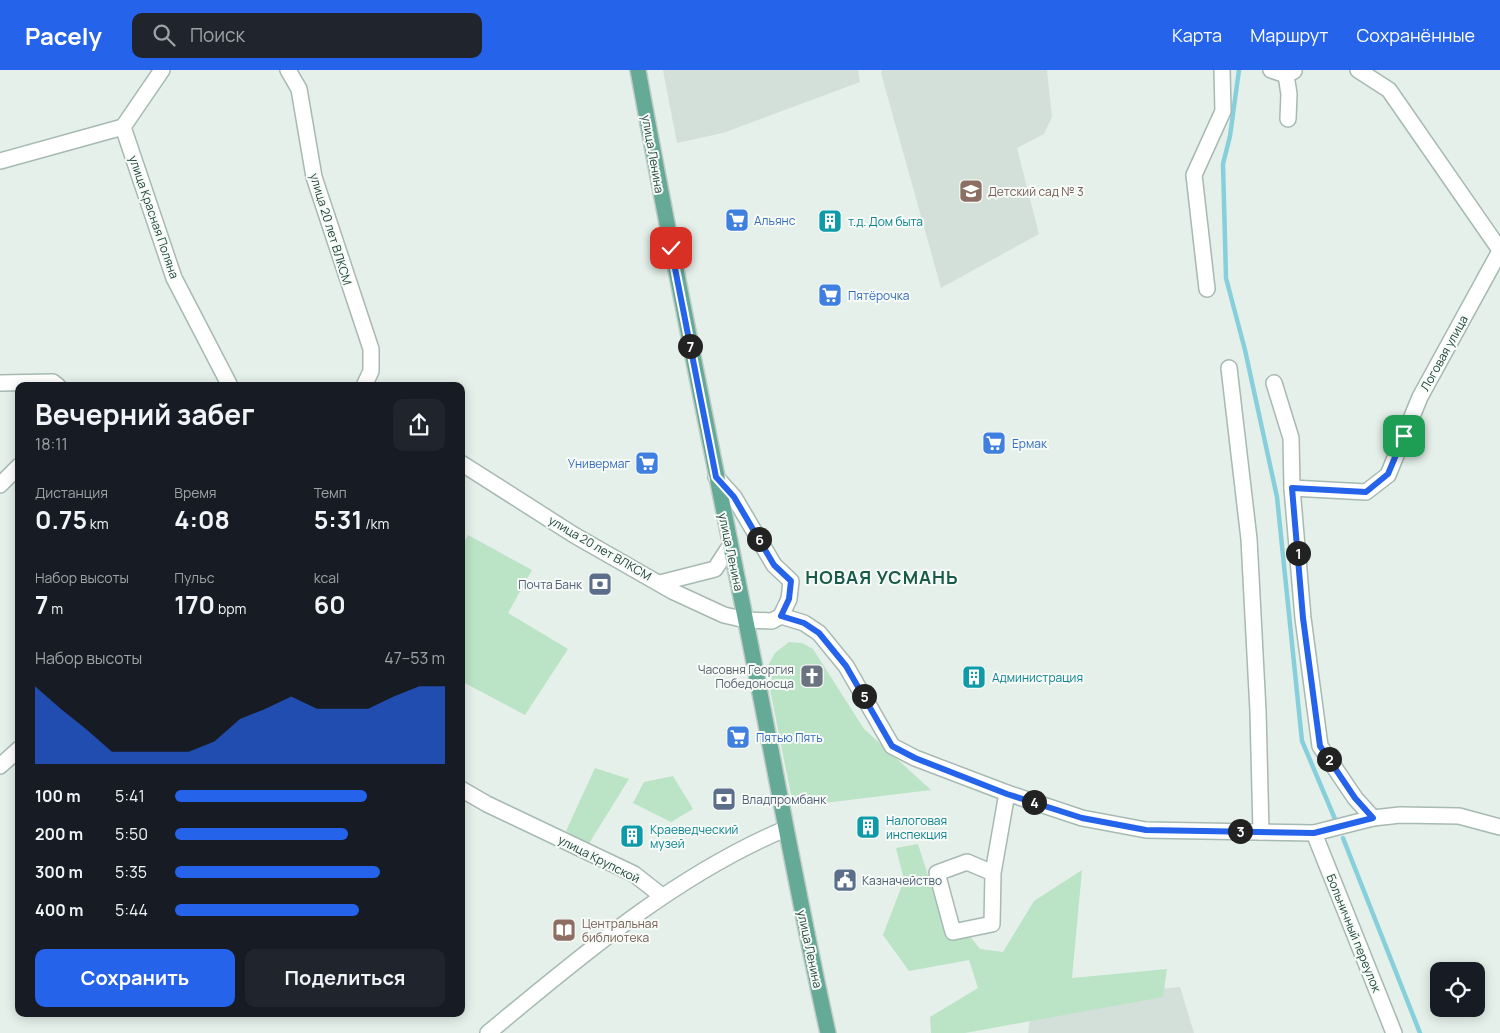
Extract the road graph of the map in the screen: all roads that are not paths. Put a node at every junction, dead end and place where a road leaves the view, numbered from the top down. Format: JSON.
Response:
{"nodes":[{"id":1,"x":162,"y":70,"type":"edge"},
{"id":2,"x":288,"y":70,"type":"edge"},
{"id":3,"x":638,"y":70,"type":"edge"},
{"id":4,"x":1222,"y":70,"type":"edge"},
{"id":5,"x":1271,"y":70,"type":"edge"},
{"id":6,"x":1358,"y":70,"type":"edge"},
{"id":7,"x":1290,"y":73,"type":"edge"},
{"id":8,"x":1288,"y":119,"type":"dead end"},
{"id":9,"x":123,"y":127,"type":"junction"},
{"id":10,"x":0,"y":161,"type":"edge"},
{"id":11,"x":1500,"y":251,"type":"edge"},
{"id":12,"x":1208,"y":289,"type":"dead end"},
{"id":13,"x":1229,"y":368,"type":"dead end"},
{"id":14,"x":228,"y":382,"type":"edge"},
{"id":15,"x":366,"y":382,"type":"edge"},
{"id":16,"x":0,"y":383,"type":"edge"},
{"id":17,"x":15,"y":383,"type":"edge"},
{"id":18,"x":1274,"y":383,"type":"dead end"},
{"id":19,"x":465,"y":466,"type":"edge"},
{"id":20,"x":15,"y":470,"type":"edge"},
{"id":21,"x":716,"y":477,"type":"junction"},
{"id":22,"x":0,"y":486,"type":"edge"},
{"id":23,"x":1292,"y":488,"type":"junction"},
{"id":24,"x":730,"y":546,"type":"junction"},
{"id":25,"x":660,"y":583,"type":"junction"},
{"id":26,"x":781,"y":616,"type":"junction"},
{"id":27,"x":746,"y":620,"type":"junction"},
{"id":28,"x":15,"y":753,"type":"edge"},
{"id":29,"x":0,"y":766,"type":"edge"},
{"id":30,"x":465,"y":791,"type":"edge"},
{"id":31,"x":1007,"y":794,"type":"junction"},
{"id":32,"x":1373,"y":818,"type":"junction"},
{"id":33,"x":1500,"y":827,"type":"edge"},
{"id":34,"x":785,"y":829,"type":"junction"},
{"id":35,"x":1261,"y":832,"type":"junction"},
{"id":36,"x":1314,"y":833,"type":"junction"},
{"id":37,"x":993,"y":873,"type":"junction"},
{"id":38,"x":662,"y":896,"type":"junction"},
{"id":39,"x":488,"y":1033,"type":"edge"},
{"id":40,"x":828,"y":1033,"type":"edge"},
{"id":41,"x":1394,"y":1033,"type":"edge"}],
"edges":[{"from":1,"to":9,"type":"street"},
{"from":2,"to":15,"type":"street","name":"улица 20 лет ВЛКСМ"},
{"from":3,"to":21,"type":"main road","name":"улица Ленина"},
{"from":4,"to":12,"type":"street"},
{"from":5,"to":7,"type":"street"},
{"from":6,"to":11,"type":"street","name":"Логовая улица"},
{"from":7,"to":8,"type":"street"},
{"from":9,"to":10,"type":"street"},
{"from":9,"to":14,"type":"street","name":"улица Красная Поляна"},
{"from":11,"to":23,"type":"street","name":"Логовая улица"},
{"from":13,"to":35,"type":"street"},
{"from":16,"to":17,"type":"street"},
{"from":18,"to":23,"type":"street"},
{"from":19,"to":25,"type":"street","name":"улица 20 лет ВЛКСМ"},
{"from":20,"to":22,"type":"street"},
{"from":21,"to":24,"type":"main road","name":"улица Ленина"},
{"from":21,"to":26,"type":"street"},
{"from":23,"to":32,"type":"street"},
{"from":24,"to":25,"type":"street"},
{"from":24,"to":27,"type":"main road","name":"улица Ленина"},
{"from":25,"to":27,"type":"street","name":"улица 20 лет ВЛКСМ"},
{"from":26,"to":27,"type":"street","name":"улица 20 лет ВЛКСМ"},
{"from":26,"to":31,"type":"street"},
{"from":27,"to":34,"type":"main road","name":"улица Ленина"},
{"from":28,"to":29,"type":"street"},
{"from":30,"to":38,"type":"street","name":"улица Крупской"},
{"from":31,"to":35,"type":"street"},
{"from":31,"to":37,"type":"street"},
{"from":32,"to":33,"type":"street"},
{"from":32,"to":36,"type":"street"},
{"from":34,"to":38,"type":"street"},
{"from":34,"to":40,"type":"main road","name":"улица Ленина"},
{"from":35,"to":36,"type":"street"},
{"from":36,"to":41,"type":"street","name":"Больничный переулок"},
{"from":37,"to":37,"type":"street"},
{"from":38,"to":39,"type":"street"}]}
